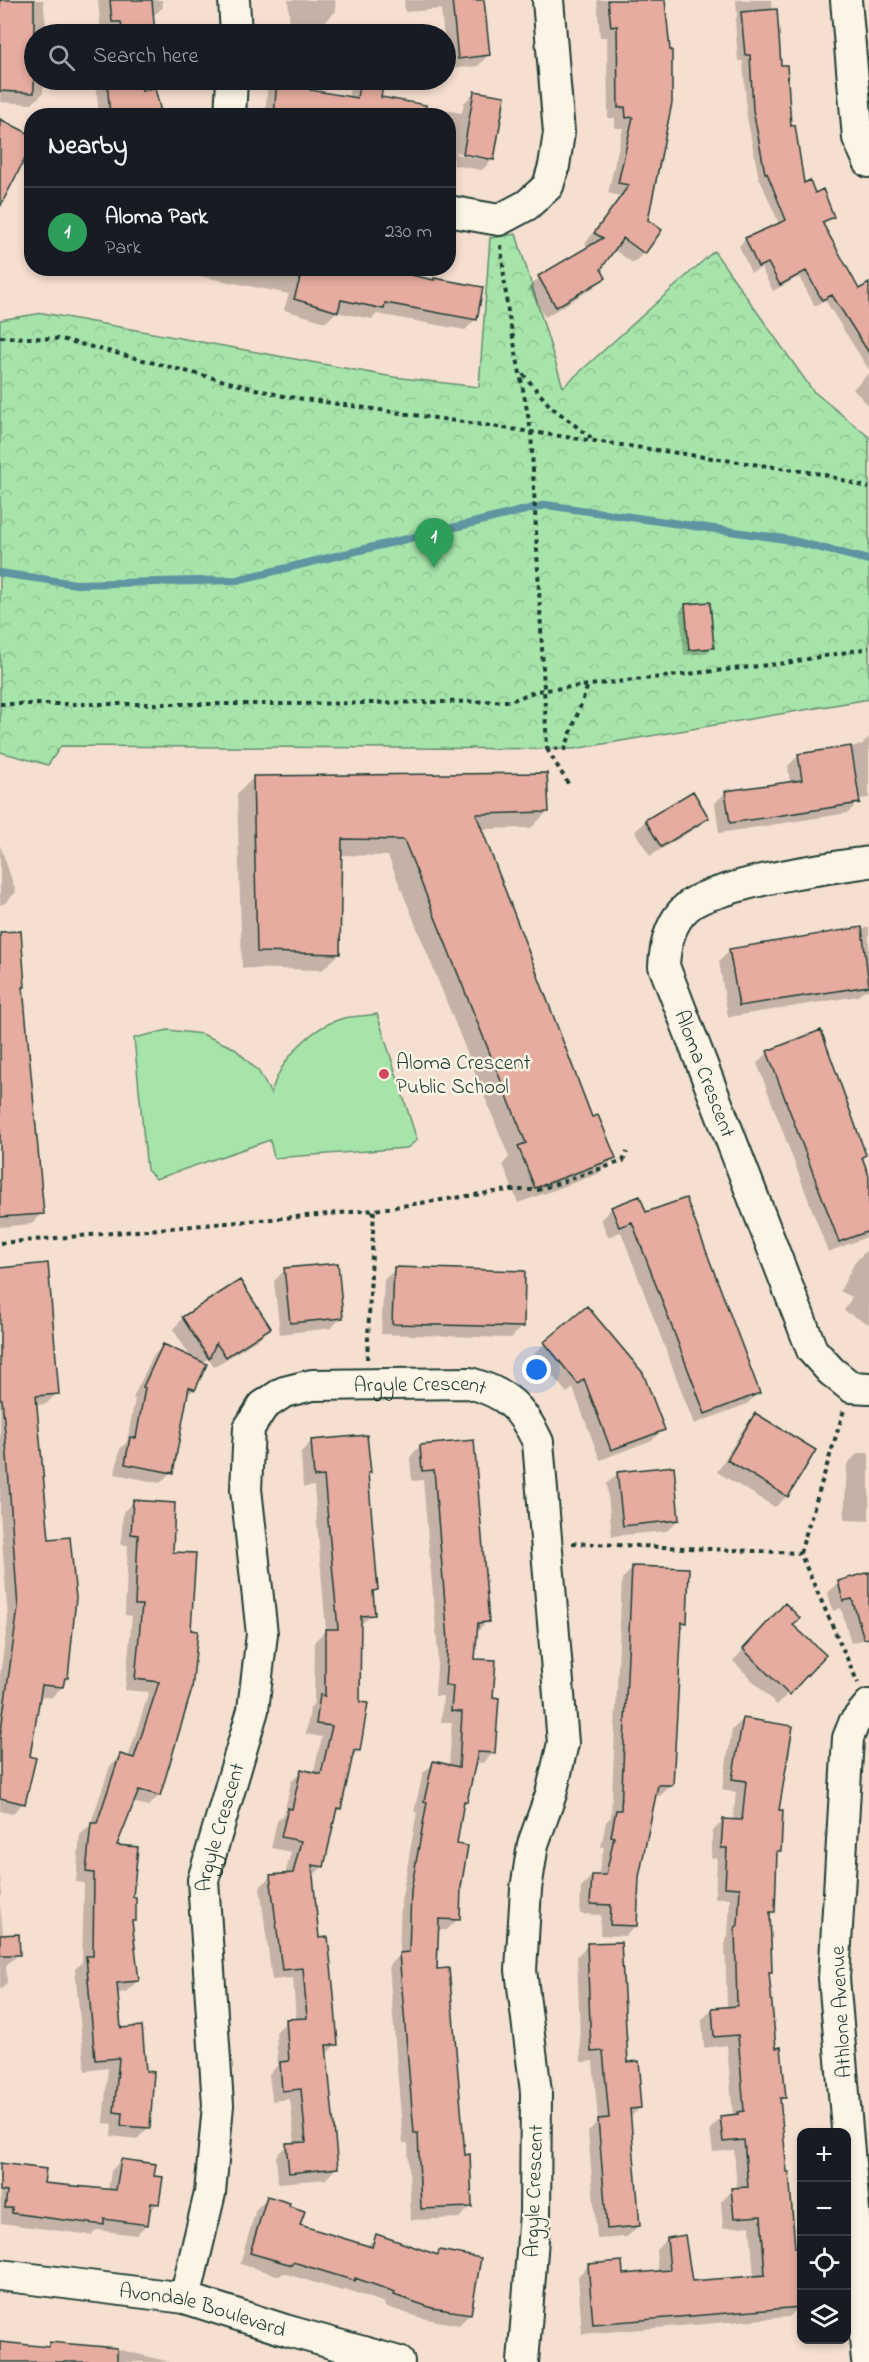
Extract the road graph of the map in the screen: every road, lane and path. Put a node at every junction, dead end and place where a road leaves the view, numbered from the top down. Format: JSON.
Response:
{"nodes":[{"id":1,"x":234,"y":0,"type":"edge"},
{"id":2,"x":548,"y":0,"type":"edge"},
{"id":3,"x":846,"y":0,"type":"edge"},
{"id":4,"x":235,"y":24,"type":"edge"},
{"id":5,"x":231,"y":90,"type":"edge"},
{"id":6,"x":230,"y":108,"type":"edge"},
{"id":7,"x":869,"y":162,"type":"edge"},
{"id":8,"x":456,"y":212,"type":"edge"},
{"id":9,"x":499,"y":220,"type":"junction"},
{"id":10,"x":0,"y":337,"type":"edge"},
{"id":11,"x":521,"y":372,"type":"junction"},
{"id":12,"x":531,"y":431,"type":"junction"},
{"id":13,"x":594,"y":440,"type":"junction"},
{"id":14,"x":869,"y":488,"type":"edge"},
{"id":15,"x":869,"y":648,"type":"edge"},
{"id":16,"x":588,"y":685,"type":"junction"},
{"id":17,"x":544,"y":690,"type":"junction"},
{"id":18,"x":0,"y":704,"type":"edge"},
{"id":19,"x":547,"y":748,"type":"junction"},
{"id":20,"x":569,"y":785,"type":"dead end"},
{"id":21,"x":869,"y":862,"type":"edge"},
{"id":22,"x":627,"y":1152,"type":"dead end"},
{"id":23,"x":374,"y":1210,"type":"junction"},
{"id":24,"x":0,"y":1243,"type":"edge"},
{"id":25,"x":366,"y":1385,"type":"junction"},
{"id":26,"x":860,"y":1388,"type":"edge"},
{"id":27,"x":546,"y":1542,"type":"junction"},
{"id":28,"x":800,"y":1553,"type":"junction"},
{"id":29,"x":868,"y":1705,"type":"edge"},
{"id":30,"x":0,"y":2275,"type":"edge"},
{"id":31,"x":185,"y":2298,"type":"junction"},
{"id":32,"x":863,"y":2361,"type":"edge"},
{"id":33,"x":399,"y":2362,"type":"edge"},
{"id":34,"x":523,"y":2362,"type":"edge"}],
"edges":[{"from":1,"to":4,"type":"street"},
{"from":2,"to":9,"type":"street"},
{"from":3,"to":7,"type":"street"},
{"from":5,"to":6,"type":"street"},
{"from":8,"to":9,"type":"street"},
{"from":9,"to":11,"type":"path"},
{"from":10,"to":12,"type":"path"},
{"from":11,"to":12,"type":"path"},
{"from":11,"to":13,"type":"path"},
{"from":12,"to":13,"type":"path"},
{"from":12,"to":17,"type":"path"},
{"from":13,"to":14,"type":"path"},
{"from":15,"to":16,"type":"path"},
{"from":16,"to":17,"type":"path"},
{"from":16,"to":19,"type":"path"},
{"from":17,"to":18,"type":"path"},
{"from":17,"to":19,"type":"path"},
{"from":19,"to":20,"type":"path"},
{"from":21,"to":26,"type":"street","name":"Aloma Crescent"},
{"from":22,"to":23,"type":"path"},
{"from":23,"to":24,"type":"path"},
{"from":23,"to":25,"type":"path"},
{"from":25,"to":27,"type":"street","name":"Argyle Crescent"},
{"from":25,"to":31,"type":"street","name":"Argyle Crescent"},
{"from":26,"to":28,"type":"path"},
{"from":27,"to":28,"type":"path"},
{"from":27,"to":34,"type":"street","name":"Argyle Crescent"},
{"from":28,"to":29,"type":"path"},
{"from":29,"to":32,"type":"street","name":"Athlone Avenue"},
{"from":30,"to":31,"type":"street","name":"Avondale Boulevard"},
{"from":31,"to":33,"type":"street","name":"Avondale Boulevard"}]}
